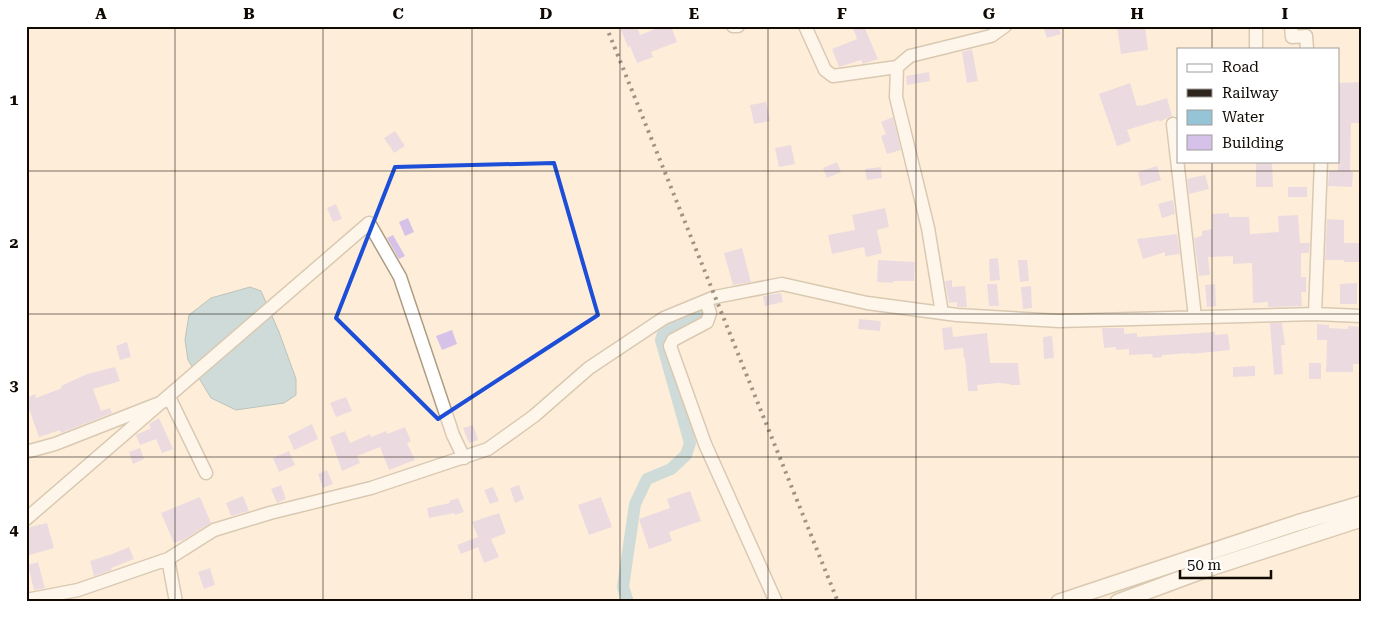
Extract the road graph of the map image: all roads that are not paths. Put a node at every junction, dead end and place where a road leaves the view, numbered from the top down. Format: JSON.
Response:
{"nodes":[{"id":1,"x":733,"y":26,"type":"edge"},
{"id":2,"x":738,"y":26,"type":"edge"},
{"id":3,"x":805,"y":26,"type":"edge"},
{"id":4,"x":1005,"y":26,"type":"edge"},
{"id":5,"x":1256,"y":26,"type":"edge"},
{"id":6,"x":1291,"y":26,"type":"edge"},
{"id":7,"x":1256,"y":48,"type":"edge"},
{"id":8,"x":1307,"y":48,"type":"edge"},
{"id":9,"x":897,"y":67,"type":"junction"},
{"id":10,"x":1173,"y":124,"type":"dead end"},
{"id":11,"x":1177,"y":159,"type":"edge"},
{"id":12,"x":1177,"y":162,"type":"edge"},
{"id":13,"x":1321,"y":162,"type":"edge"},
{"id":14,"x":706,"y":301,"type":"junction"},
{"id":15,"x":942,"y":313,"type":"junction"},
{"id":16,"x":1315,"y":314,"type":"junction"},
{"id":17,"x":1361,"y":316,"type":"edge"},
{"id":18,"x":1195,"y":317,"type":"junction"},
{"id":19,"x":26,"y":452,"type":"edge"},
{"id":20,"x":464,"y":458,"type":"junction"},
{"id":21,"x":206,"y":473,"type":"dead end"},
{"id":22,"x":1361,"y":504,"type":"edge"},
{"id":23,"x":26,"y":519,"type":"edge"},
{"id":24,"x":1361,"y":519,"type":"edge"},
{"id":25,"x":168,"y":559,"type":"junction"},
{"id":26,"x":26,"y":600,"type":"edge"},
{"id":27,"x":176,"y":602,"type":"edge"},
{"id":28,"x":776,"y":602,"type":"edge"},
{"id":29,"x":1059,"y":602,"type":"edge"},
{"id":30,"x":1118,"y":602,"type":"edge"}],
"edges":[{"from":1,"to":2,"type":"street"},
{"from":3,"to":9,"type":"street"},
{"from":4,"to":9,"type":"street"},
{"from":5,"to":7,"type":"street"},
{"from":6,"to":8,"type":"street"},
{"from":9,"to":15,"type":"street"},
{"from":10,"to":11,"type":"street"},
{"from":12,"to":18,"type":"street"},
{"from":13,"to":16,"type":"street"},
{"from":14,"to":15,"type":"street"},
{"from":14,"to":20,"type":"street"},
{"from":14,"to":28,"type":"street"},
{"from":15,"to":18,"type":"street"},
{"from":16,"to":17,"type":"street"},
{"from":16,"to":18,"type":"street"},
{"from":19,"to":21,"type":"street"},
{"from":20,"to":23,"type":"street"},
{"from":20,"to":25,"type":"street"},
{"from":22,"to":29,"type":"main road"},
{"from":24,"to":30,"type":"main road"},
{"from":25,"to":26,"type":"street"},
{"from":25,"to":27,"type":"street"}]}
